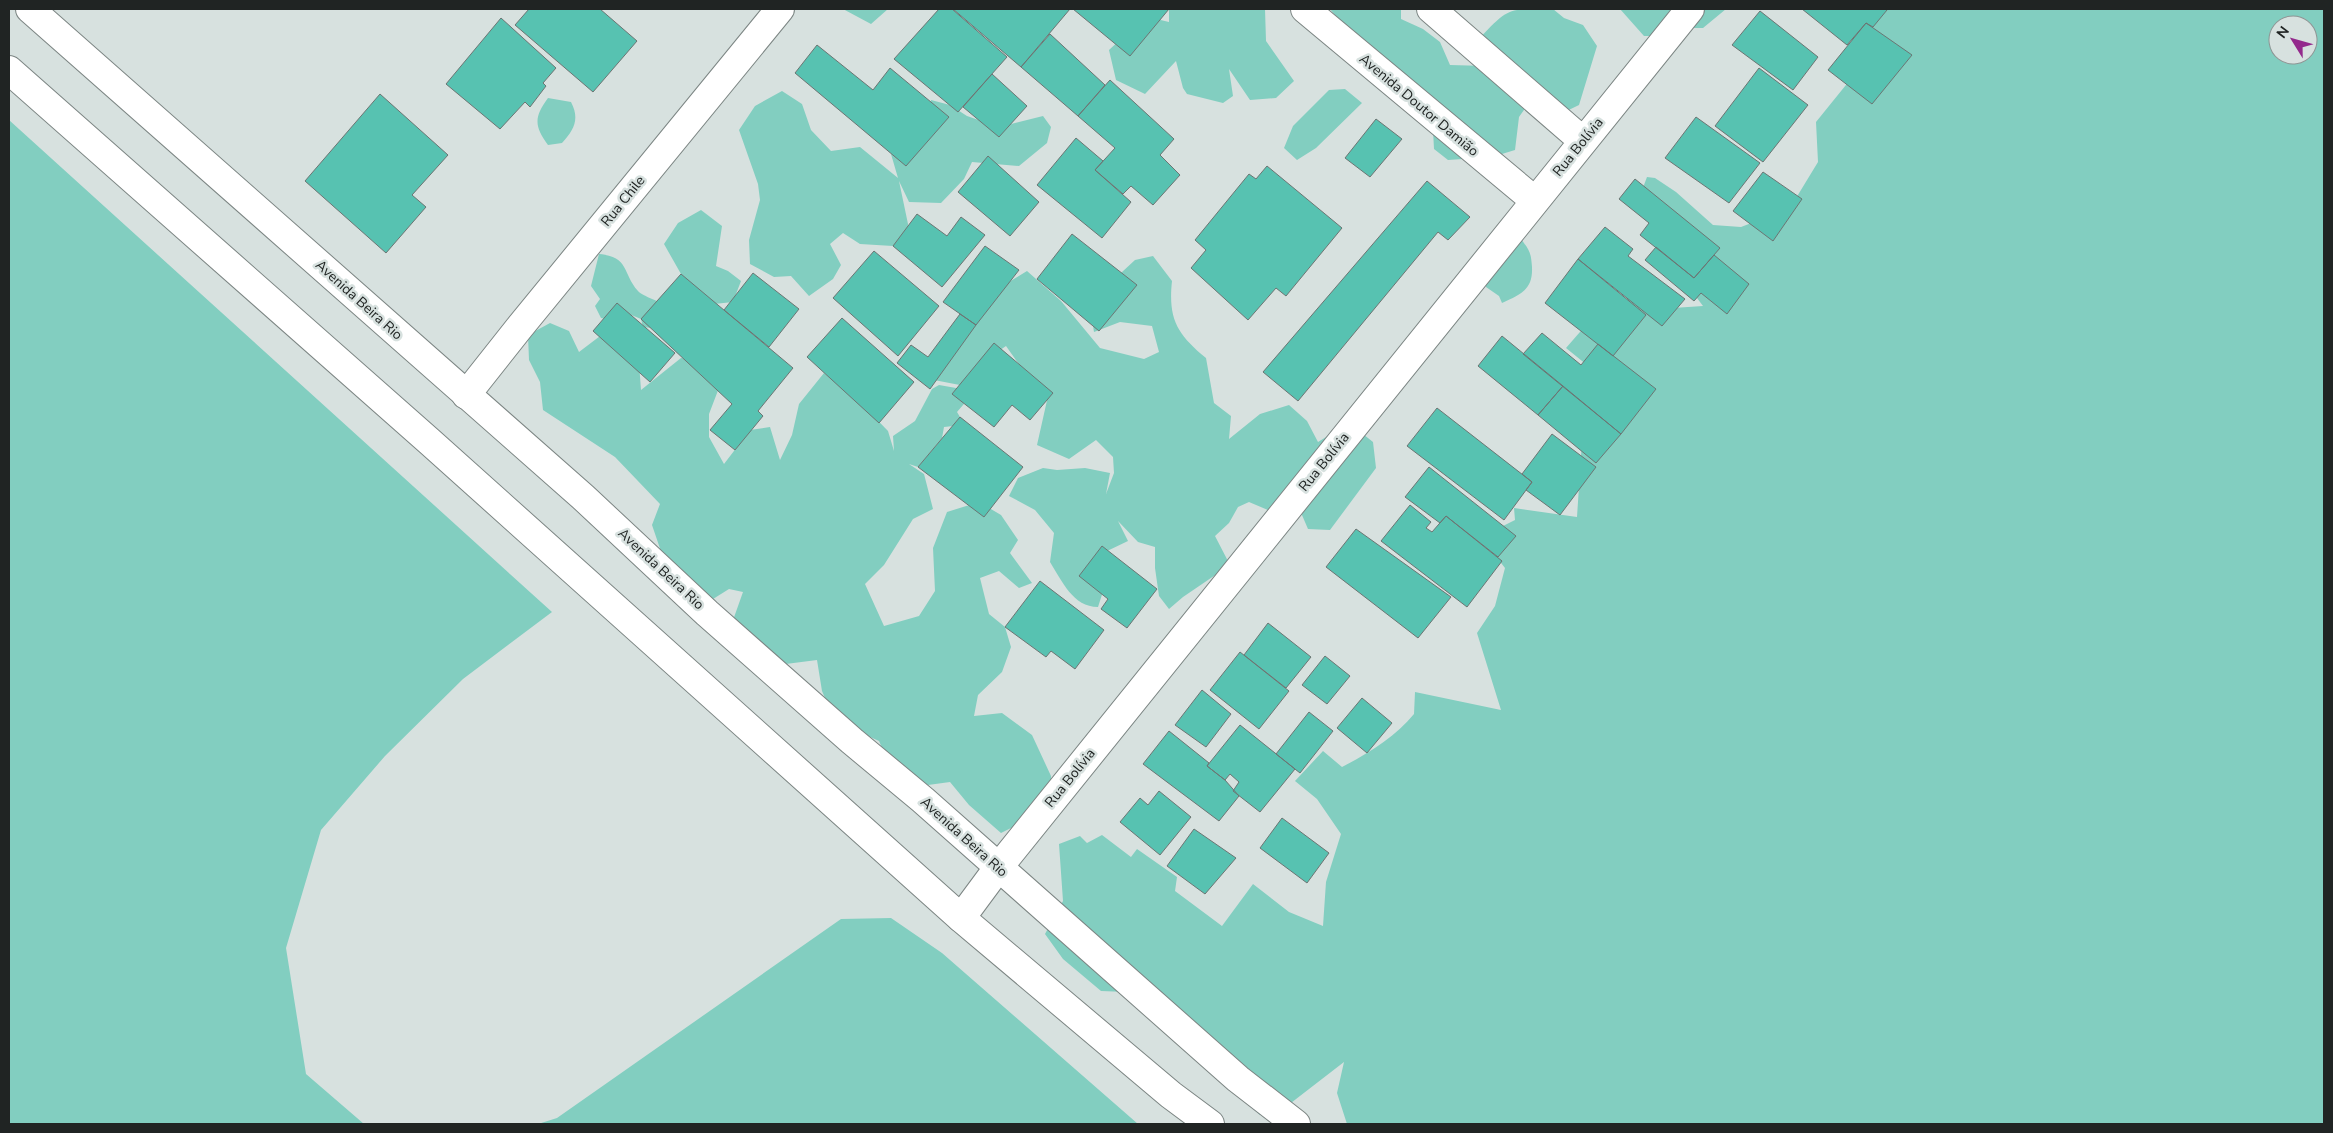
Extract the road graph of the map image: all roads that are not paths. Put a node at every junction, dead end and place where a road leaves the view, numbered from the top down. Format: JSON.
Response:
{"nodes":[{"id":1,"x":30,"y":9,"type":"edge"},
{"id":2,"x":780,"y":9,"type":"edge"},
{"id":3,"x":1304,"y":9,"type":"edge"},
{"id":4,"x":1431,"y":9,"type":"edge"},
{"id":5,"x":1690,"y":9,"type":"edge"},
{"id":6,"x":9,"y":70,"type":"edge"},
{"id":7,"x":1583,"y":141,"type":"junction"},
{"id":8,"x":1534,"y":200,"type":"junction"},
{"id":9,"x":466,"y":395,"type":"junction"},
{"id":10,"x":998,"y":868,"type":"junction"},
{"id":11,"x":961,"y":918,"type":"junction"},
{"id":12,"x":1210,"y":1124,"type":"edge"},
{"id":13,"x":1296,"y":1124,"type":"edge"}],
"edges":[{"from":1,"to":9,"type":"street","name":"Avenida Beira Rio"},
{"from":2,"to":9,"type":"street","name":"Rua Chile"},
{"from":3,"to":8,"type":"street","name":"Avenida Doutor Damião"},
{"from":4,"to":7,"type":"street"},
{"from":5,"to":7,"type":"street","name":"Rua Bolívia"},
{"from":6,"to":11,"type":"street"},
{"from":7,"to":8,"type":"street","name":"Rua Bolívia"},
{"from":8,"to":10,"type":"street","name":"Rua Bolívia"},
{"from":9,"to":10,"type":"street","name":"Avenida Beira Rio"},
{"from":10,"to":11,"type":"street","name":"Rua Bolívia"},
{"from":10,"to":13,"type":"street","name":"Avenida Beira Rio"},
{"from":11,"to":12,"type":"street"}]}
